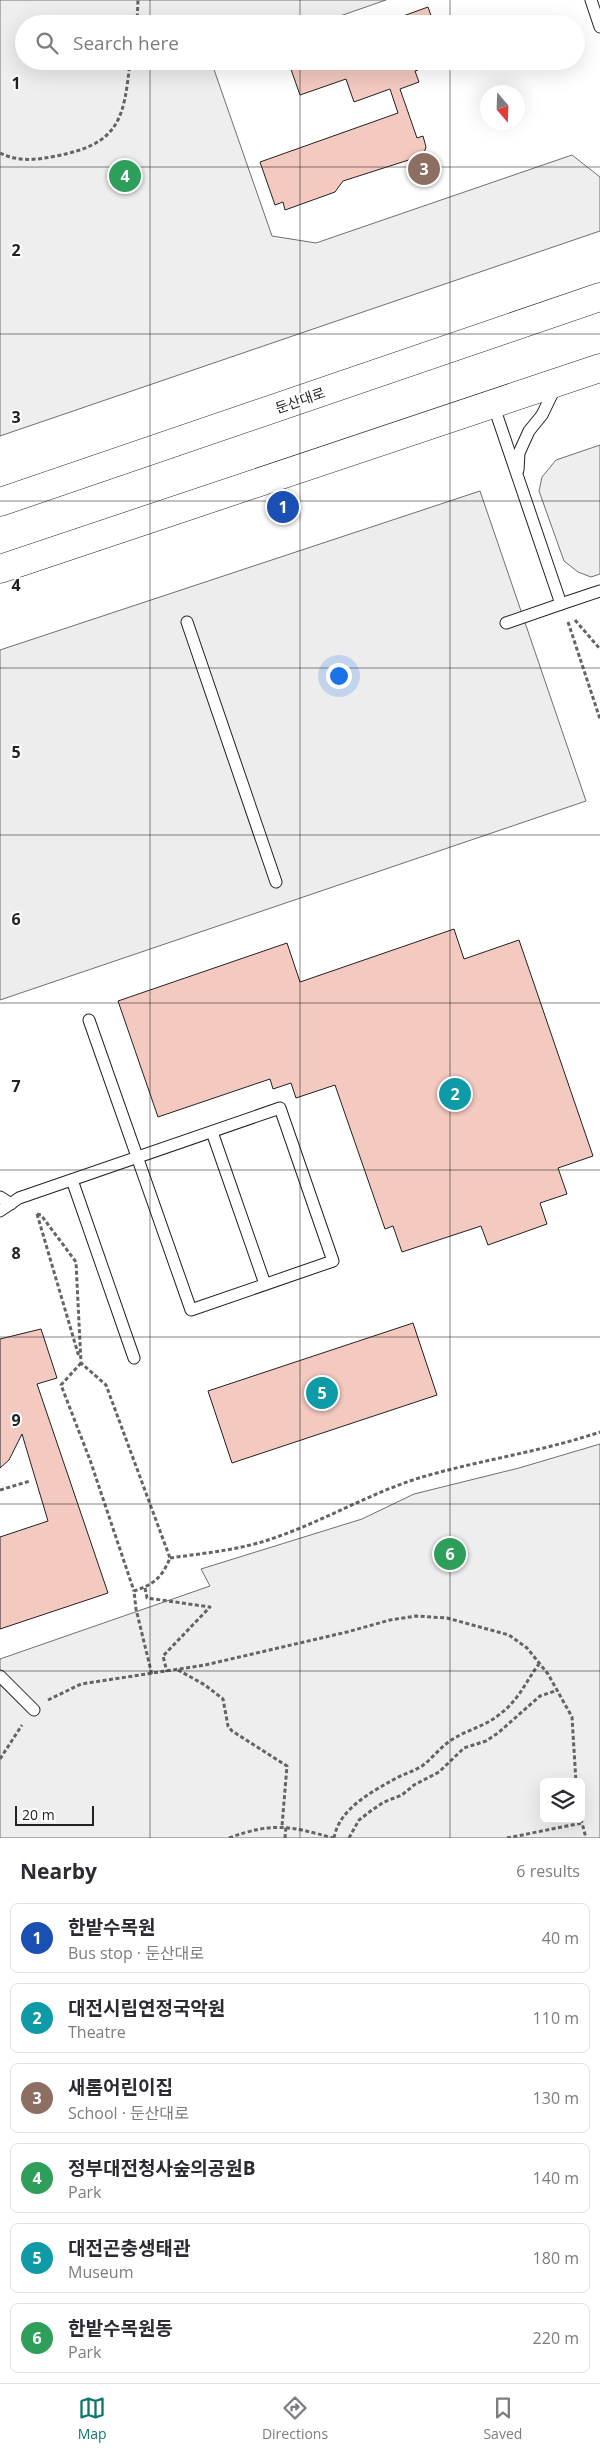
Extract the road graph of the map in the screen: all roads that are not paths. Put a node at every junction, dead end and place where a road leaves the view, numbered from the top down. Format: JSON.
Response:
{"nodes":[{"id":1,"x":591,"y":0,"type":"edge"},
{"id":2,"x":600,"y":27,"type":"edge"},
{"id":3,"x":600,"y":297,"type":"edge"},
{"id":4,"x":600,"y":368,"type":"edge"},
{"id":5,"x":557,"y":383,"type":"junction"},
{"id":6,"x":493,"y":404,"type":"junction"},
{"id":7,"x":517,"y":476,"type":"junction"},
{"id":8,"x":0,"y":502,"type":"edge"},
{"id":9,"x":0,"y":569,"type":"edge"},
{"id":10,"x":600,"y":592,"type":"edge"},
{"id":11,"x":561,"y":604,"type":"junction"},
{"id":12,"x":187,"y":622,"type":"dead end"},
{"id":13,"x":506,"y":623,"type":"dead end"},
{"id":14,"x":276,"y":882,"type":"dead end"},
{"id":15,"x":89,"y":1020,"type":"dead end"},
{"id":16,"x":212,"y":1132,"type":"junction"},
{"id":17,"x":138,"y":1157,"type":"junction"},
{"id":18,"x":72,"y":1180,"type":"junction"},
{"id":19,"x":0,"y":1197,"type":"edge"},
{"id":20,"x":10,"y":1204,"type":"junction"},
{"id":21,"x":0,"y":1210,"type":"edge"},
{"id":22,"x":265,"y":1284,"type":"junction"},
{"id":23,"x":134,"y":1358,"type":"dead end"},
{"id":24,"x":0,"y":1676,"type":"edge"},
{"id":25,"x":34,"y":1710,"type":"road end"}],
"edges":[{"from":1,"to":2,"type":"lane"},
{"from":3,"to":8,"type":"main road","name":"둔산대로"},
{"from":4,"to":5,"type":"main road"},
{"from":5,"to":6,"type":"main road"},
{"from":5,"to":7,"type":"lane"},
{"from":6,"to":7,"type":"lane"},
{"from":6,"to":9,"type":"main road"},
{"from":7,"to":11,"type":"lane"},
{"from":10,"to":11,"type":"lane"},
{"from":11,"to":13,"type":"lane"},
{"from":12,"to":14,"type":"lane"},
{"from":15,"to":17,"type":"lane"},
{"from":16,"to":17,"type":"lane"},
{"from":16,"to":22,"type":"lane"},
{"from":16,"to":22,"type":"lane"},
{"from":17,"to":18,"type":"lane"},
{"from":17,"to":22,"type":"lane"},
{"from":18,"to":20,"type":"lane"},
{"from":18,"to":23,"type":"lane"},
{"from":19,"to":20,"type":"lane"},
{"from":20,"to":21,"type":"lane"},
{"from":24,"to":25,"type":"lane"}]}
